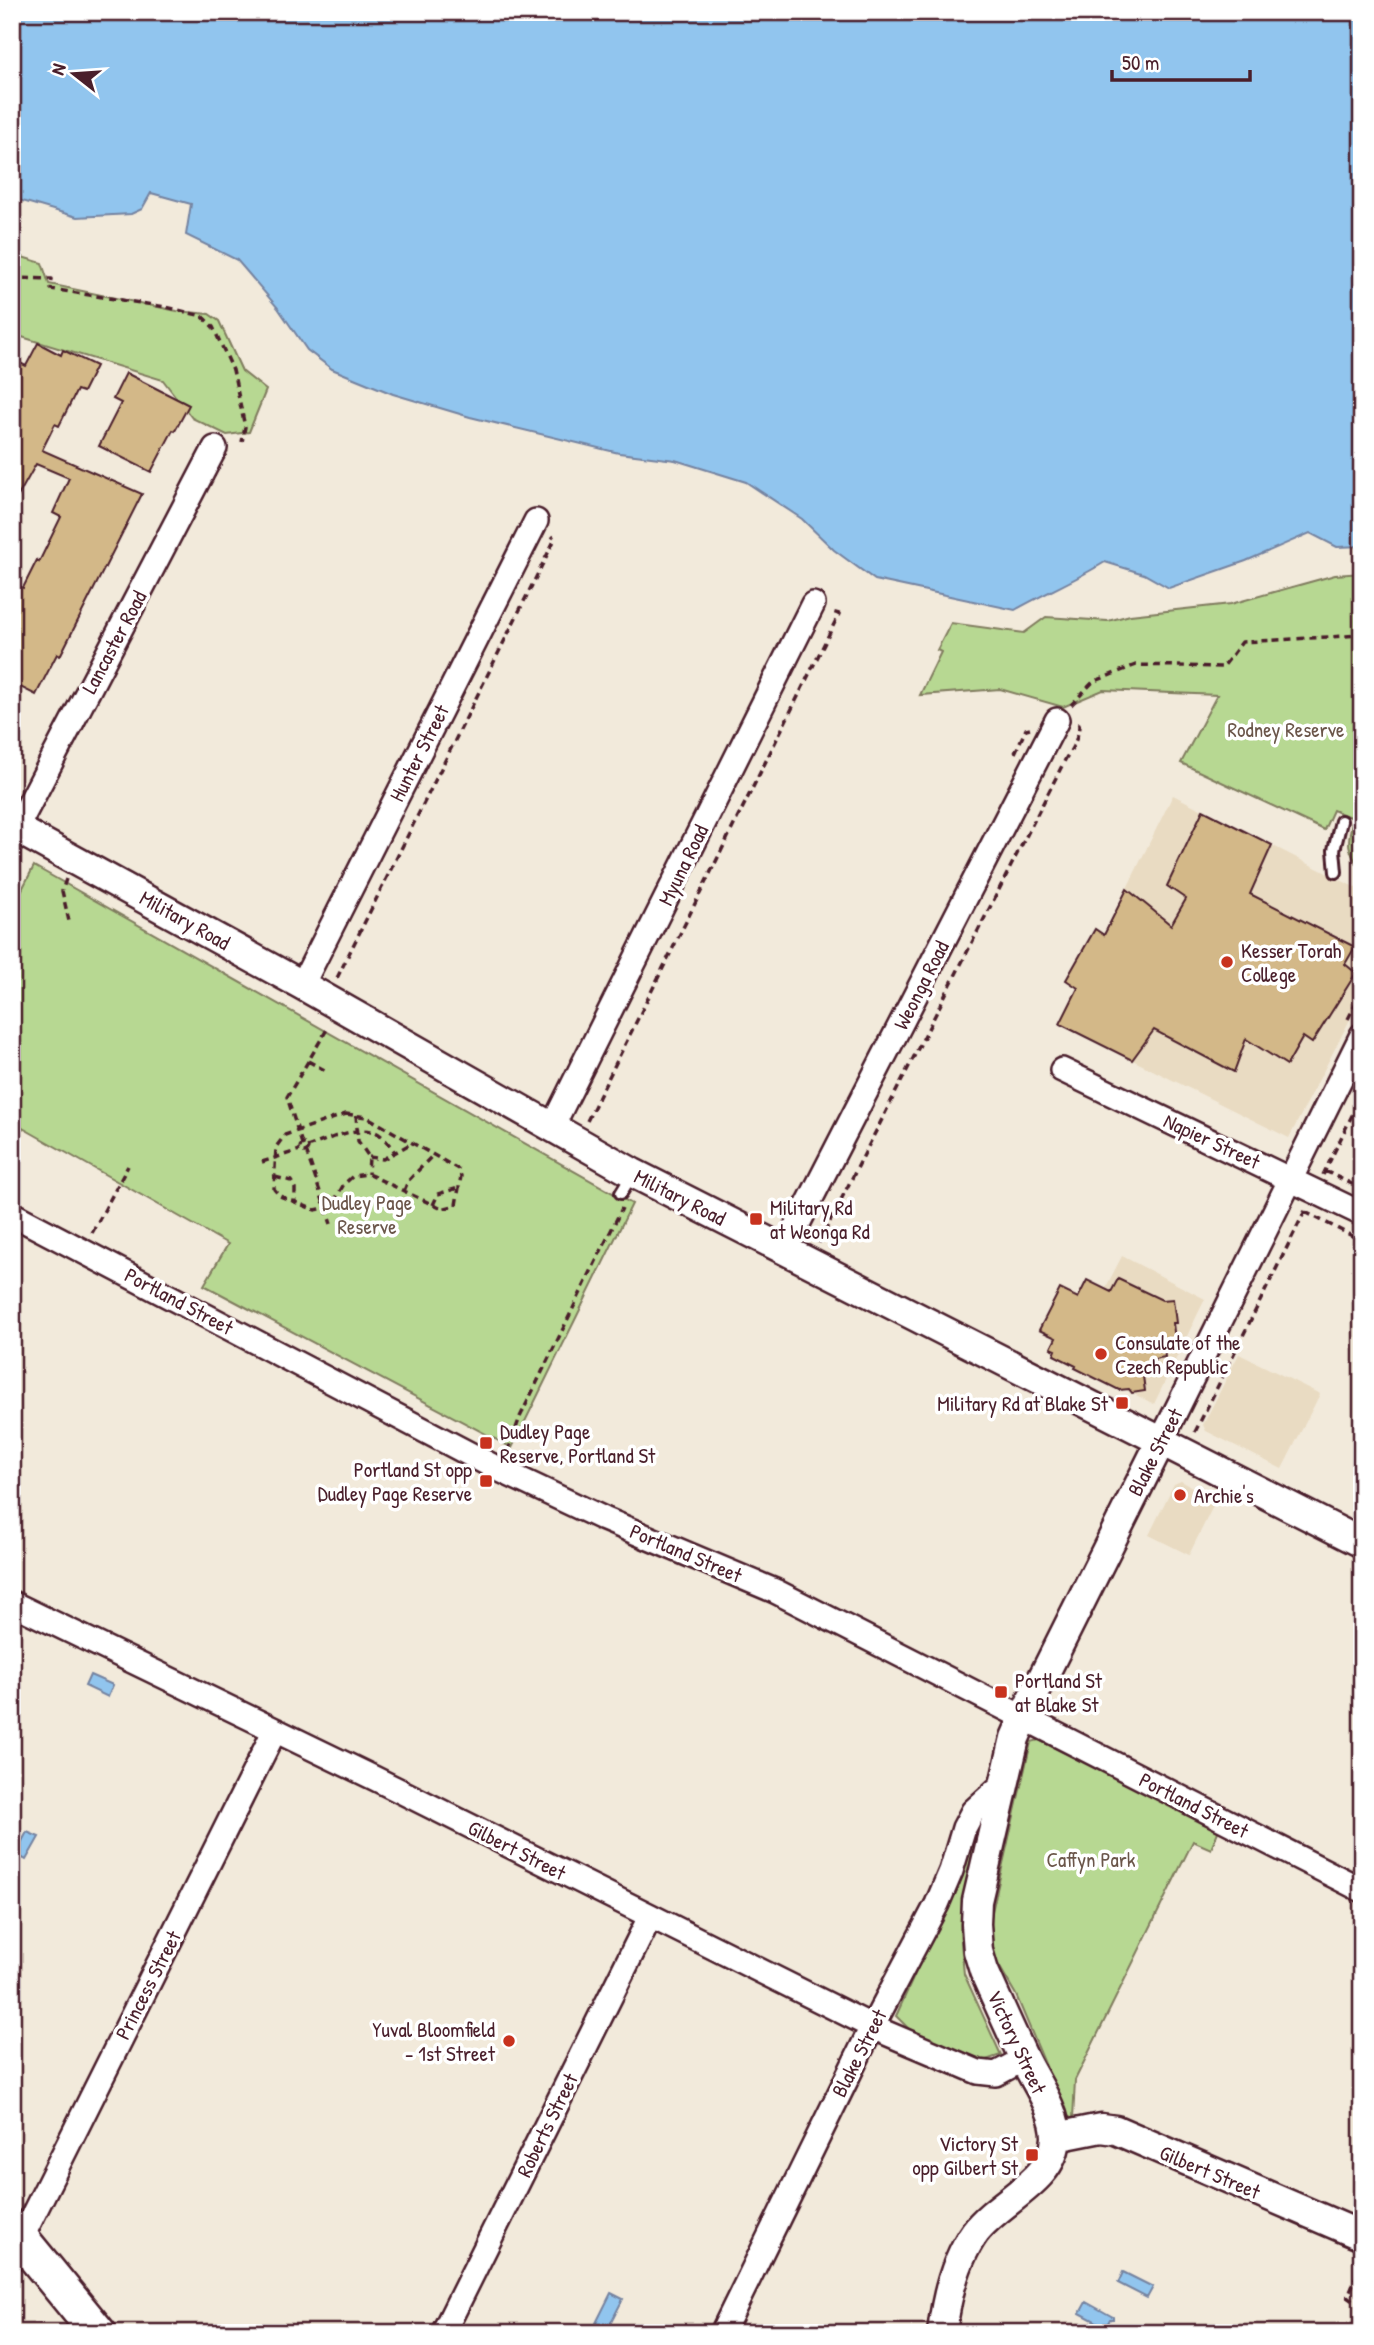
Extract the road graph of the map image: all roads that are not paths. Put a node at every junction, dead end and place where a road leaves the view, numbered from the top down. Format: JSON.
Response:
{"nodes":[{"id":1,"x":215,"y":448,"type":"dead end"},
{"id":2,"x":536,"y":521,"type":"road end"},
{"id":3,"x":813,"y":604,"type":"road end"},
{"id":4,"x":1058,"y":720,"type":"road end"},
{"id":5,"x":1341,"y":821,"type":"dead end"},
{"id":6,"x":14,"y":830,"type":"edge"},
{"id":7,"x":1336,"y":872,"type":"dead end"},
{"id":8,"x":302,"y":985,"type":"junction"},
{"id":9,"x":1362,"y":1035,"type":"edge"},
{"id":10,"x":1062,"y":1070,"type":"dead end"},
{"id":11,"x":552,"y":1127,"type":"junction"},
{"id":12,"x":1291,"y":1178,"type":"junction"},
{"id":13,"x":12,"y":1214,"type":"edge"},
{"id":14,"x":1362,"y":1214,"type":"edge"},
{"id":15,"x":784,"y":1251,"type":"junction"},
{"id":16,"x":1161,"y":1441,"type":"junction"},
{"id":17,"x":1362,"y":1543,"type":"edge"},
{"id":18,"x":12,"y":1602,"type":"edge"},
{"id":19,"x":1024,"y":1718,"type":"junction"},
{"id":20,"x":275,"y":1730,"type":"junction"},
{"id":21,"x":1005,"y":1782,"type":"junction"},
{"id":22,"x":1362,"y":1889,"type":"edge"},
{"id":23,"x":650,"y":1917,"type":"junction"},
{"id":24,"x":872,"y":2027,"type":"junction"},
{"id":25,"x":1024,"y":2059,"type":"junction"},
{"id":26,"x":1056,"y":2137,"type":"junction"},
{"id":27,"x":17,"y":2234,"type":"edge"},
{"id":28,"x":1362,"y":2236,"type":"edge"},
{"id":29,"x":98,"y":2333,"type":"edge"},
{"id":30,"x":443,"y":2333,"type":"edge"},
{"id":31,"x":722,"y":2333,"type":"edge"},
{"id":32,"x":942,"y":2333,"type":"edge"}],
"edges":[{"from":1,"to":6,"type":"street","name":"Lancaster Road"},
{"from":2,"to":8,"type":"street","name":"Hunter Street"},
{"from":3,"to":11,"type":"street","name":"Myuna Road"},
{"from":4,"to":15,"type":"street","name":"Weonga Road"},
{"from":5,"to":7,"type":"lane"},
{"from":6,"to":8,"type":"street","name":"Military Road"},
{"from":8,"to":11,"type":"street","name":"Military Road"},
{"from":9,"to":12,"type":"street","name":"Blake Street"},
{"from":10,"to":12,"type":"street","name":"Napier Street"},
{"from":11,"to":15,"type":"street","name":"Military Road"},
{"from":12,"to":14,"type":"street","name":"Napier Street"},
{"from":12,"to":16,"type":"street","name":"Blake Street"},
{"from":13,"to":19,"type":"street","name":"Portland Street"},
{"from":15,"to":16,"type":"street","name":"Military Road"},
{"from":16,"to":17,"type":"street","name":"Military Road"},
{"from":16,"to":19,"type":"street","name":"Blake Street"},
{"from":18,"to":20,"type":"street","name":"Gilbert Street"},
{"from":19,"to":21,"type":"street","name":"Victory Street"},
{"from":19,"to":22,"type":"street","name":"Portland Street"},
{"from":20,"to":23,"type":"street","name":"Gilbert Street"},
{"from":20,"to":27,"type":"street","name":"Princess Street"},
{"from":21,"to":24,"type":"street","name":"Blake Street"},
{"from":21,"to":25,"type":"street","name":"Victory Street"},
{"from":23,"to":24,"type":"street","name":"Gilbert Street"},
{"from":23,"to":30,"type":"street","name":"Roberts Street"},
{"from":24,"to":25,"type":"street","name":"Gilbert Street"},
{"from":24,"to":31,"type":"street","name":"Blake Street"},
{"from":25,"to":26,"type":"street","name":"Victory Street"},
{"from":26,"to":28,"type":"street","name":"Gilbert Street"},
{"from":26,"to":32,"type":"street"},
{"from":27,"to":29,"type":"main road"}]}
